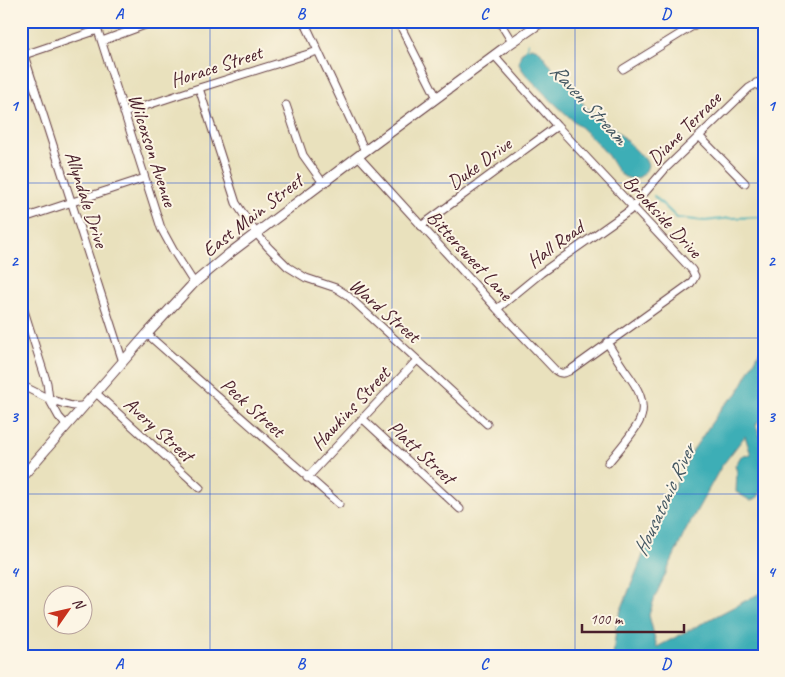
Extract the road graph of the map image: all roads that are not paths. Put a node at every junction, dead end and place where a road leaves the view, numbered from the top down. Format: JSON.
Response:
{"nodes":[{"id":1,"x":95,"y":21,"type":"edge"},
{"id":2,"x":156,"y":21,"type":"edge"},
{"id":3,"x":304,"y":21,"type":"edge"},
{"id":4,"x":398,"y":21,"type":"edge"},
{"id":5,"x":499,"y":21,"type":"edge"},
{"id":6,"x":543,"y":21,"type":"edge"},
{"id":7,"x":701,"y":21,"type":"edge"},
{"id":8,"x":98,"y":30,"type":"junction"},
{"id":9,"x":102,"y":41,"type":"junction"},
{"id":10,"x":512,"y":42,"type":"junction"},
{"id":11,"x":21,"y":46,"type":"edge"},
{"id":12,"x":318,"y":51,"type":"junction"},
{"id":13,"x":24,"y":55,"type":"junction"},
{"id":14,"x":494,"y":55,"type":"junction"},
{"id":15,"x":622,"y":69,"type":"dead end"},
{"id":16,"x":764,"y":79,"type":"edge"},
{"id":17,"x":32,"y":82,"type":"junction"},
{"id":18,"x":756,"y":83,"type":"junction"},
{"id":19,"x":21,"y":86,"type":"edge"},
{"id":20,"x":199,"y":88,"type":"junction"},
{"id":21,"x":764,"y":91,"type":"edge"},
{"id":22,"x":437,"y":98,"type":"junction"},
{"id":23,"x":286,"y":105,"type":"dead end"},
{"id":24,"x":124,"y":113,"type":"junction"},
{"id":25,"x":557,"y":126,"type":"junction"},
{"id":26,"x":699,"y":136,"type":"junction"},
{"id":27,"x":361,"y":154,"type":"junction"},
{"id":28,"x":145,"y":178,"type":"junction"},
{"id":29,"x":323,"y":183,"type":"junction"},
{"id":30,"x":745,"y":184,"type":"dead end"},
{"id":31,"x":71,"y":202,"type":"junction"},
{"id":32,"x":633,"y":207,"type":"junction"},
{"id":33,"x":21,"y":219,"type":"edge"},
{"id":34,"x":421,"y":226,"type":"junction"},
{"id":35,"x":256,"y":233,"type":"junction"},
{"id":36,"x":194,"y":283,"type":"junction"},
{"id":37,"x":21,"y":301,"type":"edge"},
{"id":38,"x":497,"y":309,"type":"junction"},
{"id":39,"x":147,"y":334,"type":"junction"},
{"id":40,"x":606,"y":342,"type":"junction"},
{"id":41,"x":417,"y":360,"type":"junction"},
{"id":42,"x":123,"y":362,"type":"junction"},
{"id":43,"x":562,"y":374,"type":"joint"},
{"id":44,"x":21,"y":385,"type":"edge"},
{"id":45,"x":96,"y":393,"type":"junction"},
{"id":46,"x":49,"y":400,"type":"junction"},
{"id":47,"x":86,"y":405,"type":"junction"},
{"id":48,"x":363,"y":419,"type":"junction"},
{"id":49,"x":487,"y":424,"type":"dead end"},
{"id":50,"x":68,"y":426,"type":"junction"},
{"id":51,"x":608,"y":463,"type":"dead end"},
{"id":52,"x":21,"y":478,"type":"edge"},
{"id":53,"x":307,"y":478,"type":"junction"},
{"id":54,"x":200,"y":488,"type":"dead end"},
{"id":55,"x":338,"y":504,"type":"dead end"},
{"id":56,"x":460,"y":509,"type":"dead end"}],
"edges":[{"from":1,"to":8,"type":"street","name":"Wilcoxson Avenue"},
{"from":2,"to":9,"type":"street"},
{"from":3,"to":12,"type":"street","name":"Bittersweet Lane"},
{"from":4,"to":22,"type":"street"},
{"from":5,"to":10,"type":"street"},
{"from":6,"to":10,"type":"main road","name":"East Main Street"},
{"from":7,"to":15,"type":"street"},
{"from":8,"to":9,"type":"street","name":"Wilcoxson Avenue"},
{"from":8,"to":13,"type":"street"},
{"from":9,"to":24,"type":"street","name":"Wilcoxson Avenue"},
{"from":10,"to":14,"type":"main road","name":"East Main Street"},
{"from":11,"to":13,"type":"street","name":"Allyndale Drive"},
{"from":12,"to":20,"type":"street","name":"Horace Street"},
{"from":12,"to":27,"type":"street","name":"Bittersweet Lane"},
{"from":13,"to":17,"type":"street","name":"Allyndale Drive"},
{"from":14,"to":22,"type":"main road","name":"East Main Street"},
{"from":14,"to":25,"type":"street","name":"Brookside Drive"},
{"from":16,"to":18,"type":"street","name":"Diane Terrace"},
{"from":17,"to":19,"type":"street"},
{"from":17,"to":31,"type":"street","name":"Allyndale Drive"},
{"from":18,"to":21,"type":"street"},
{"from":18,"to":26,"type":"street","name":"Diane Terrace"},
{"from":20,"to":24,"type":"street","name":"Horace Street"},
{"from":20,"to":35,"type":"street","name":"Ward Street"},
{"from":22,"to":27,"type":"main road","name":"East Main Street"},
{"from":23,"to":29,"type":"street"},
{"from":24,"to":28,"type":"street","name":"Wilcoxson Avenue"},
{"from":25,"to":32,"type":"street","name":"Brookside Drive"},
{"from":25,"to":34,"type":"street","name":"Duke Drive"},
{"from":26,"to":30,"type":"street"},
{"from":26,"to":32,"type":"street","name":"Diane Terrace"},
{"from":27,"to":29,"type":"main road","name":"East Main Street"},
{"from":27,"to":34,"type":"street","name":"Bittersweet Lane"},
{"from":28,"to":31,"type":"street"},
{"from":28,"to":36,"type":"street","name":"Wilcoxson Avenue"},
{"from":29,"to":35,"type":"main road","name":"East Main Street"},
{"from":31,"to":33,"type":"street"},
{"from":31,"to":42,"type":"street","name":"Allyndale Drive"},
{"from":32,"to":38,"type":"street","name":"Hall Road"},
{"from":32,"to":40,"type":"street","name":"Brookside Drive"},
{"from":34,"to":38,"type":"street","name":"Bittersweet Lane"},
{"from":35,"to":36,"type":"main road","name":"East Main Street"},
{"from":35,"to":41,"type":"street","name":"Ward Street"},
{"from":36,"to":39,"type":"main road","name":"East Main Street"},
{"from":37,"to":46,"type":"street"},
{"from":38,"to":43,"type":"street","name":"Bittersweet Lane"},
{"from":39,"to":42,"type":"main road","name":"East Main Street"},
{"from":39,"to":53,"type":"street","name":"Peck Street"},
{"from":40,"to":43,"type":"street","name":"Brookside Drive"},
{"from":40,"to":51,"type":"street"},
{"from":41,"to":48,"type":"street","name":"Hawkins Street"},
{"from":41,"to":49,"type":"street","name":"Ward Street"},
{"from":42,"to":45,"type":"main road","name":"East Main Street"},
{"from":44,"to":46,"type":"street"},
{"from":45,"to":47,"type":"main road","name":"East Main Street"},
{"from":45,"to":54,"type":"street","name":"Avery Street"},
{"from":46,"to":47,"type":"street"},
{"from":46,"to":50,"type":"street"},
{"from":47,"to":50,"type":"main road","name":"East Main Street"},
{"from":48,"to":53,"type":"street","name":"Hawkins Street"},
{"from":48,"to":56,"type":"street","name":"Platt Street"},
{"from":50,"to":52,"type":"main road","name":"East Main Street"},
{"from":53,"to":55,"type":"street","name":"Peck Street"}]}
